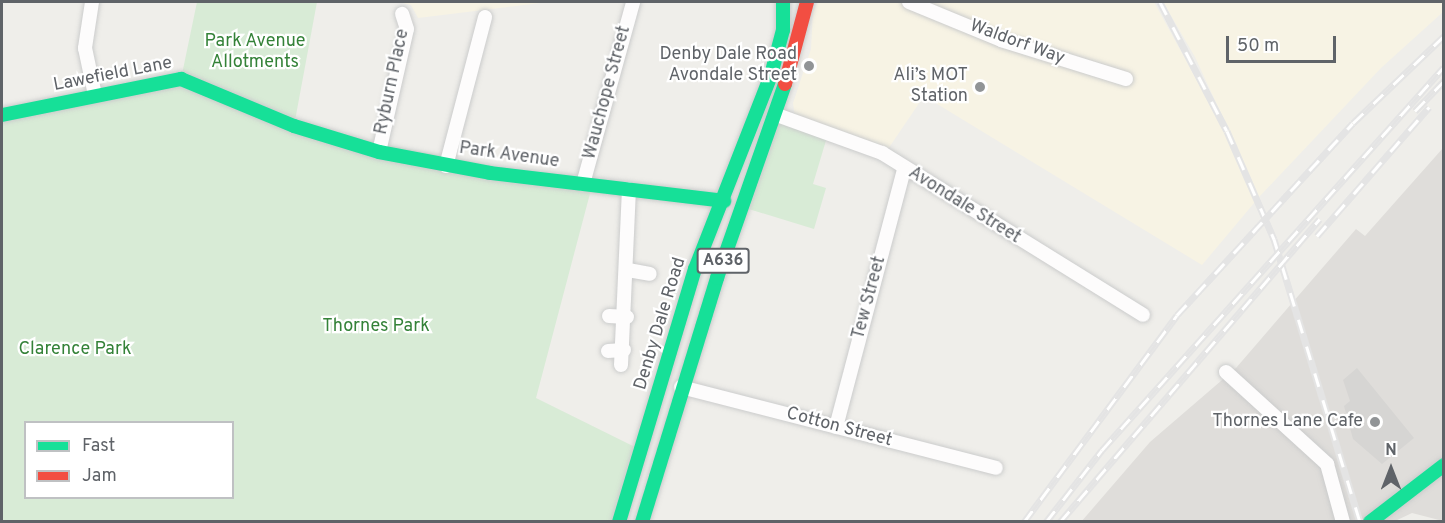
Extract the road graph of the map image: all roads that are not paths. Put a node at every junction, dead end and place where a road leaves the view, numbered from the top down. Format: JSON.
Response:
{"nodes":[{"id":1,"x":92,"y":2,"type":"edge"},
{"id":2,"x":633,"y":2,"type":"edge"},
{"id":3,"x":783,"y":2,"type":"edge"},
{"id":4,"x":807,"y":2,"type":"edge"},
{"id":5,"x":909,"y":2,"type":"edge"},
{"id":6,"x":402,"y":14,"type":"dead end"},
{"id":7,"x":485,"y":17,"type":"dead end"},
{"id":8,"x":1126,"y":79,"type":"dead end"},
{"id":9,"x":95,"y":95,"type":"junction"},
{"id":10,"x":2,"y":115,"type":"edge"},
{"id":11,"x":777,"y":115,"type":"junction"},
{"id":12,"x":294,"y":126,"type":"joint"},
{"id":13,"x":379,"y":152,"type":"junction"},
{"id":14,"x":446,"y":166,"type":"junction"},
{"id":15,"x":904,"y":170,"type":"junction"},
{"id":16,"x":583,"y":184,"type":"junction"},
{"id":17,"x":629,"y":189,"type":"junction"},
{"id":18,"x":724,"y":201,"type":"junction"},
{"id":19,"x":628,"y":270,"type":"junction"},
{"id":20,"x":650,"y":274,"type":"dead end"},
{"id":21,"x":1143,"y":315,"type":"dead end"},
{"id":22,"x":609,"y":316,"type":"dead end"},
{"id":23,"x":627,"y":317,"type":"junction"},
{"id":24,"x":624,"y":350,"type":"junction"},
{"id":25,"x":608,"y":351,"type":"dead end"},
{"id":26,"x":621,"y":365,"type":"dead end"},
{"id":27,"x":1226,"y":372,"type":"dead end"},
{"id":28,"x":681,"y":387,"type":"junction"},
{"id":29,"x":836,"y":427,"type":"junction"},
{"id":30,"x":1443,"y":465,"type":"edge"},
{"id":31,"x":996,"y":468,"type":"dead end"},
{"id":32,"x":618,"y":522,"type":"edge"},
{"id":33,"x":642,"y":522,"type":"edge"},
{"id":34,"x":1343,"y":522,"type":"edge"},
{"id":35,"x":1370,"y":522,"type":"edge"}],
"edges":[{"from":1,"to":9,"type":"street"},
{"from":2,"to":16,"type":"street","name":"Wauchope Street"},
{"from":3,"to":18,"type":"main road","name":"Denby Dale Road","number":"A636"},
{"from":4,"to":11,"type":"main road","name":"Denby Dale Road","number":"A636"},
{"from":5,"to":8,"type":"street","name":"Waldorf Way"},
{"from":6,"to":13,"type":"street","name":"Ryburn Place"},
{"from":7,"to":14,"type":"street"},
{"from":9,"to":10,"type":"main road","name":"Lawefield Lane"},
{"from":9,"to":12,"type":"main road","name":"Lawefield Lane"},
{"from":11,"to":15,"type":"street","name":"Avondale Street"},
{"from":11,"to":28,"type":"main road","name":"Denby Dale Road","number":"A636"},
{"from":12,"to":13,"type":"main road","name":"Park Avenue"},
{"from":13,"to":14,"type":"main road","name":"Park Avenue"},
{"from":14,"to":16,"type":"main road","name":"Park Avenue"},
{"from":15,"to":21,"type":"street","name":"Avondale Street"},
{"from":15,"to":29,"type":"street","name":"Tew Street"},
{"from":16,"to":17,"type":"main road","name":"Park Avenue"},
{"from":17,"to":18,"type":"main road","name":"Park Avenue"},
{"from":17,"to":19,"type":"street"},
{"from":18,"to":32,"type":"main road","name":"Denby Dale Road","number":"A636"},
{"from":19,"to":20,"type":"street"},
{"from":19,"to":23,"type":"street"},
{"from":22,"to":23,"type":"street"},
{"from":23,"to":24,"type":"street"},
{"from":24,"to":25,"type":"street"},
{"from":24,"to":26,"type":"street"},
{"from":27,"to":34,"type":"street"},
{"from":28,"to":29,"type":"street","name":"Cotton Street"},
{"from":28,"to":33,"type":"main road","name":"Denby Dale Road","number":"A636"},
{"from":29,"to":31,"type":"street","name":"Cotton Street"},
{"from":30,"to":35,"type":"main road"}]}
